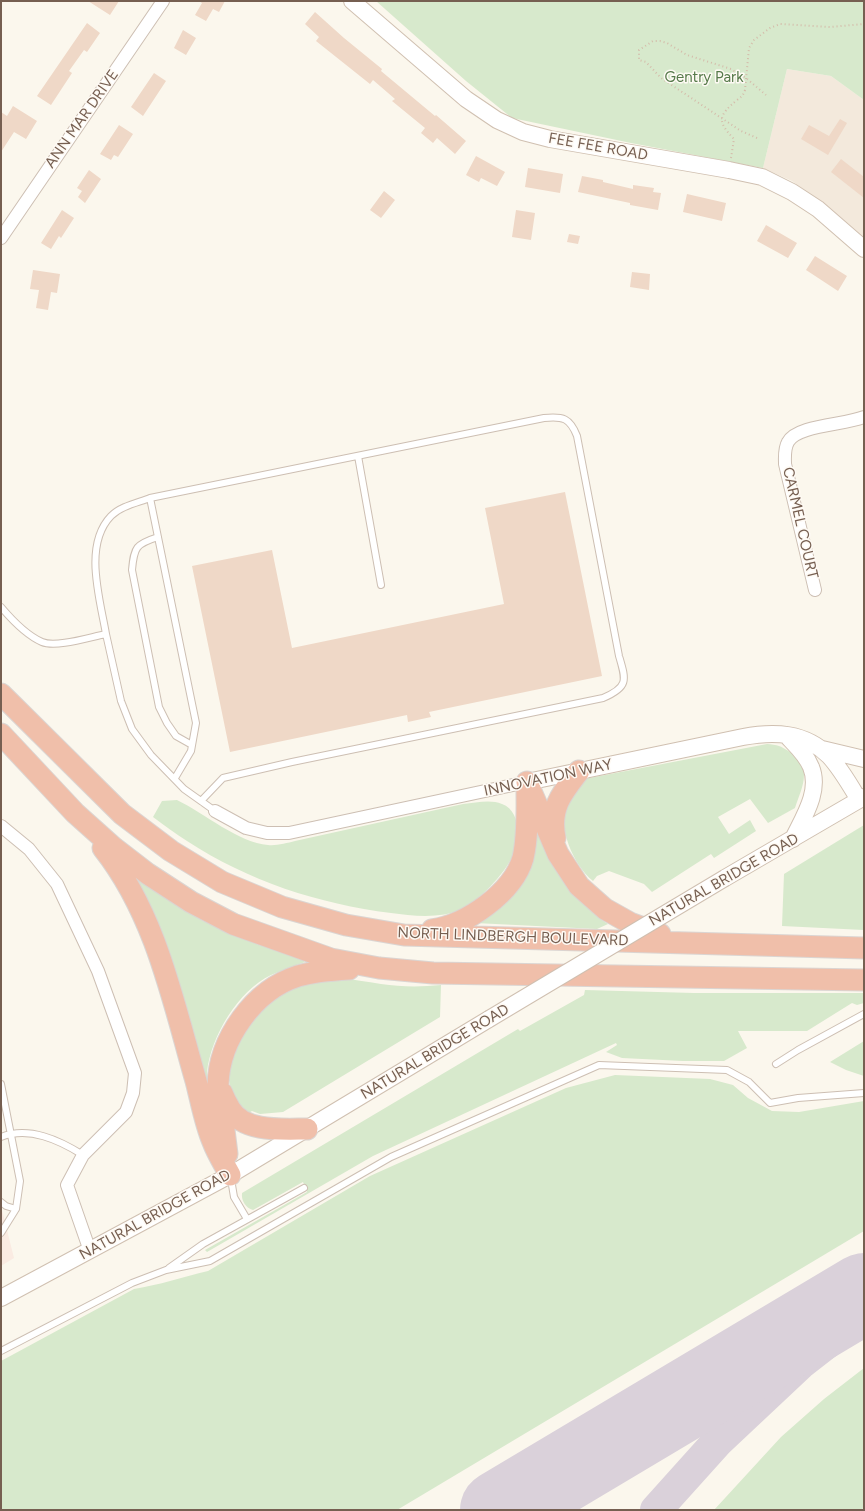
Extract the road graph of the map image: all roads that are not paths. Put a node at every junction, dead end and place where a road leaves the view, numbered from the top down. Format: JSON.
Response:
{"nodes":[{"id":1,"x":163,"y":1,"type":"edge"},
{"id":2,"x":352,"y":1,"type":"edge"},
{"id":3,"x":1,"y":238,"type":"edge"},
{"id":4,"x":864,"y":249,"type":"edge"},
{"id":5,"x":864,"y":416,"type":"edge"},
{"id":6,"x":358,"y":456,"type":"junction"},
{"id":7,"x":150,"y":498,"type":"junction"},
{"id":8,"x":158,"y":537,"type":"junction"},
{"id":9,"x":381,"y":585,"type":"dead end"},
{"id":10,"x":815,"y":590,"type":"dead end"},
{"id":11,"x":1,"y":607,"type":"edge"},
{"id":12,"x":106,"y":634,"type":"junction"},
{"id":13,"x":1,"y":694,"type":"edge"},
{"id":14,"x":1,"y":734,"type":"edge"},
{"id":15,"x":785,"y":734,"type":"junction"},
{"id":16,"x":192,"y":745,"type":"junction"},
{"id":17,"x":818,"y":748,"type":"junction"},
{"id":18,"x":864,"y":759,"type":"edge"},
{"id":19,"x":579,"y":771,"type":"junction"},
{"id":20,"x":175,"y":778,"type":"junction"},
{"id":21,"x":528,"y":782,"type":"junction"},
{"id":22,"x":862,"y":798,"type":"edge"},
{"id":23,"x":201,"y":801,"type":"junction"},
{"id":24,"x":215,"y":811,"type":"joint"},
{"id":25,"x":75,"y":813,"type":"junction"},
{"id":26,"x":1,"y":826,"type":"edge"},
{"id":27,"x":792,"y":839,"type":"junction"},
{"id":28,"x":558,"y":854,"type":"junction"},
{"id":29,"x":404,"y":935,"type":"junction"},
{"id":30,"x":690,"y":943,"type":"junction"},
{"id":31,"x":864,"y":948,"type":"edge"},
{"id":32,"x":379,"y":968,"type":"junction"},
{"id":33,"x":864,"y":980,"type":"edge"},
{"id":34,"x":864,"y":1014,"type":"edge"},
{"id":35,"x":776,"y":1064,"type":"dead end"},
{"id":36,"x":1,"y":1084,"type":"edge"},
{"id":37,"x":218,"y":1085,"type":"junction"},
{"id":38,"x":864,"y":1093,"type":"edge"},
{"id":39,"x":307,"y":1129,"type":"junction"},
{"id":40,"x":11,"y":1133,"type":"junction"},
{"id":41,"x":1,"y":1137,"type":"edge"},
{"id":42,"x":82,"y":1155,"type":"junction"},
{"id":43,"x":230,"y":1174,"type":"junction"},
{"id":44,"x":304,"y":1188,"type":"dead end"},
{"id":45,"x":1,"y":1202,"type":"edge"},
{"id":46,"x":16,"y":1209,"type":"junction"},
{"id":47,"x":247,"y":1219,"type":"junction"},
{"id":48,"x":1,"y":1233,"type":"edge"},
{"id":49,"x":90,"y":1251,"type":"junction"},
{"id":50,"x":166,"y":1270,"type":"junction"},
{"id":51,"x":1,"y":1298,"type":"edge"},
{"id":52,"x":1,"y":1351,"type":"edge"}],
"edges":[{"from":1,"to":3,"type":"street","name":"ANN MAR DRIVE"},
{"from":2,"to":4,"type":"main road","name":"FEE FEE ROAD"},
{"from":5,"to":10,"type":"street","name":"CARMEL COURT"},
{"from":6,"to":7,"type":"lane"},
{"from":6,"to":9,"type":"lane"},
{"from":6,"to":23,"type":"lane"},
{"from":7,"to":8,"type":"lane"},
{"from":7,"to":12,"type":"lane"},
{"from":8,"to":16,"type":"lane"},
{"from":8,"to":16,"type":"lane"},
{"from":11,"to":12,"type":"lane"},
{"from":12,"to":20,"type":"lane"},
{"from":13,"to":29,"type":"highway","name":"NORTH LINDBERGH BOULEVARD"},
{"from":14,"to":25,"type":"highway"},
{"from":15,"to":17,"type":"main road","name":"INNOVATION WAY"},
{"from":15,"to":19,"type":"main road","name":"INNOVATION WAY"},
{"from":15,"to":27,"type":"main road"},
{"from":16,"to":20,"type":"lane"},
{"from":17,"to":18,"type":"main road"},
{"from":17,"to":22,"type":"main road","name":"INNOVATION WAY"},
{"from":19,"to":21,"type":"main road","name":"INNOVATION WAY"},
{"from":19,"to":28,"type":"highway"},
{"from":20,"to":23,"type":"lane"},
{"from":21,"to":24,"type":"street","name":"INNOVATION WAY"},
{"from":21,"to":28,"type":"highway"},
{"from":21,"to":29,"type":"highway"},
{"from":22,"to":27,"type":"main road","name":"NATURAL BRIDGE ROAD"},
{"from":23,"to":24,"type":"lane"},
{"from":25,"to":32,"type":"highway"},
{"from":25,"to":43,"type":"highway"},
{"from":26,"to":42,"type":"street"},
{"from":27,"to":39,"type":"main road","name":"NATURAL BRIDGE ROAD","bridge":true},
{"from":28,"to":30,"type":"highway"},
{"from":29,"to":30,"type":"highway","name":"NORTH LINDBERGH BOULEVARD"},
{"from":30,"to":31,"type":"highway","name":"NORTH LINDBERGH BOULEVARD"},
{"from":32,"to":33,"type":"highway"},
{"from":32,"to":37,"type":"highway"},
{"from":34,"to":35,"type":"lane"},
{"from":36,"to":40,"type":"lane"},
{"from":37,"to":39,"type":"highway"},
{"from":37,"to":43,"type":"highway"},
{"from":38,"to":50,"type":"lane"},
{"from":39,"to":43,"type":"main road","name":"NATURAL BRIDGE ROAD"},
{"from":40,"to":41,"type":"lane"},
{"from":40,"to":42,"type":"lane"},
{"from":40,"to":46,"type":"lane"},
{"from":42,"to":49,"type":"street"},
{"from":43,"to":47,"type":"lane"},
{"from":43,"to":49,"type":"main road","name":"NATURAL BRIDGE ROAD"},
{"from":44,"to":47,"type":"lane"},
{"from":45,"to":46,"type":"lane"},
{"from":46,"to":48,"type":"lane"},
{"from":47,"to":50,"type":"lane"},
{"from":49,"to":51,"type":"main road","name":"NATURAL BRIDGE ROAD"},
{"from":50,"to":52,"type":"lane"}]}
